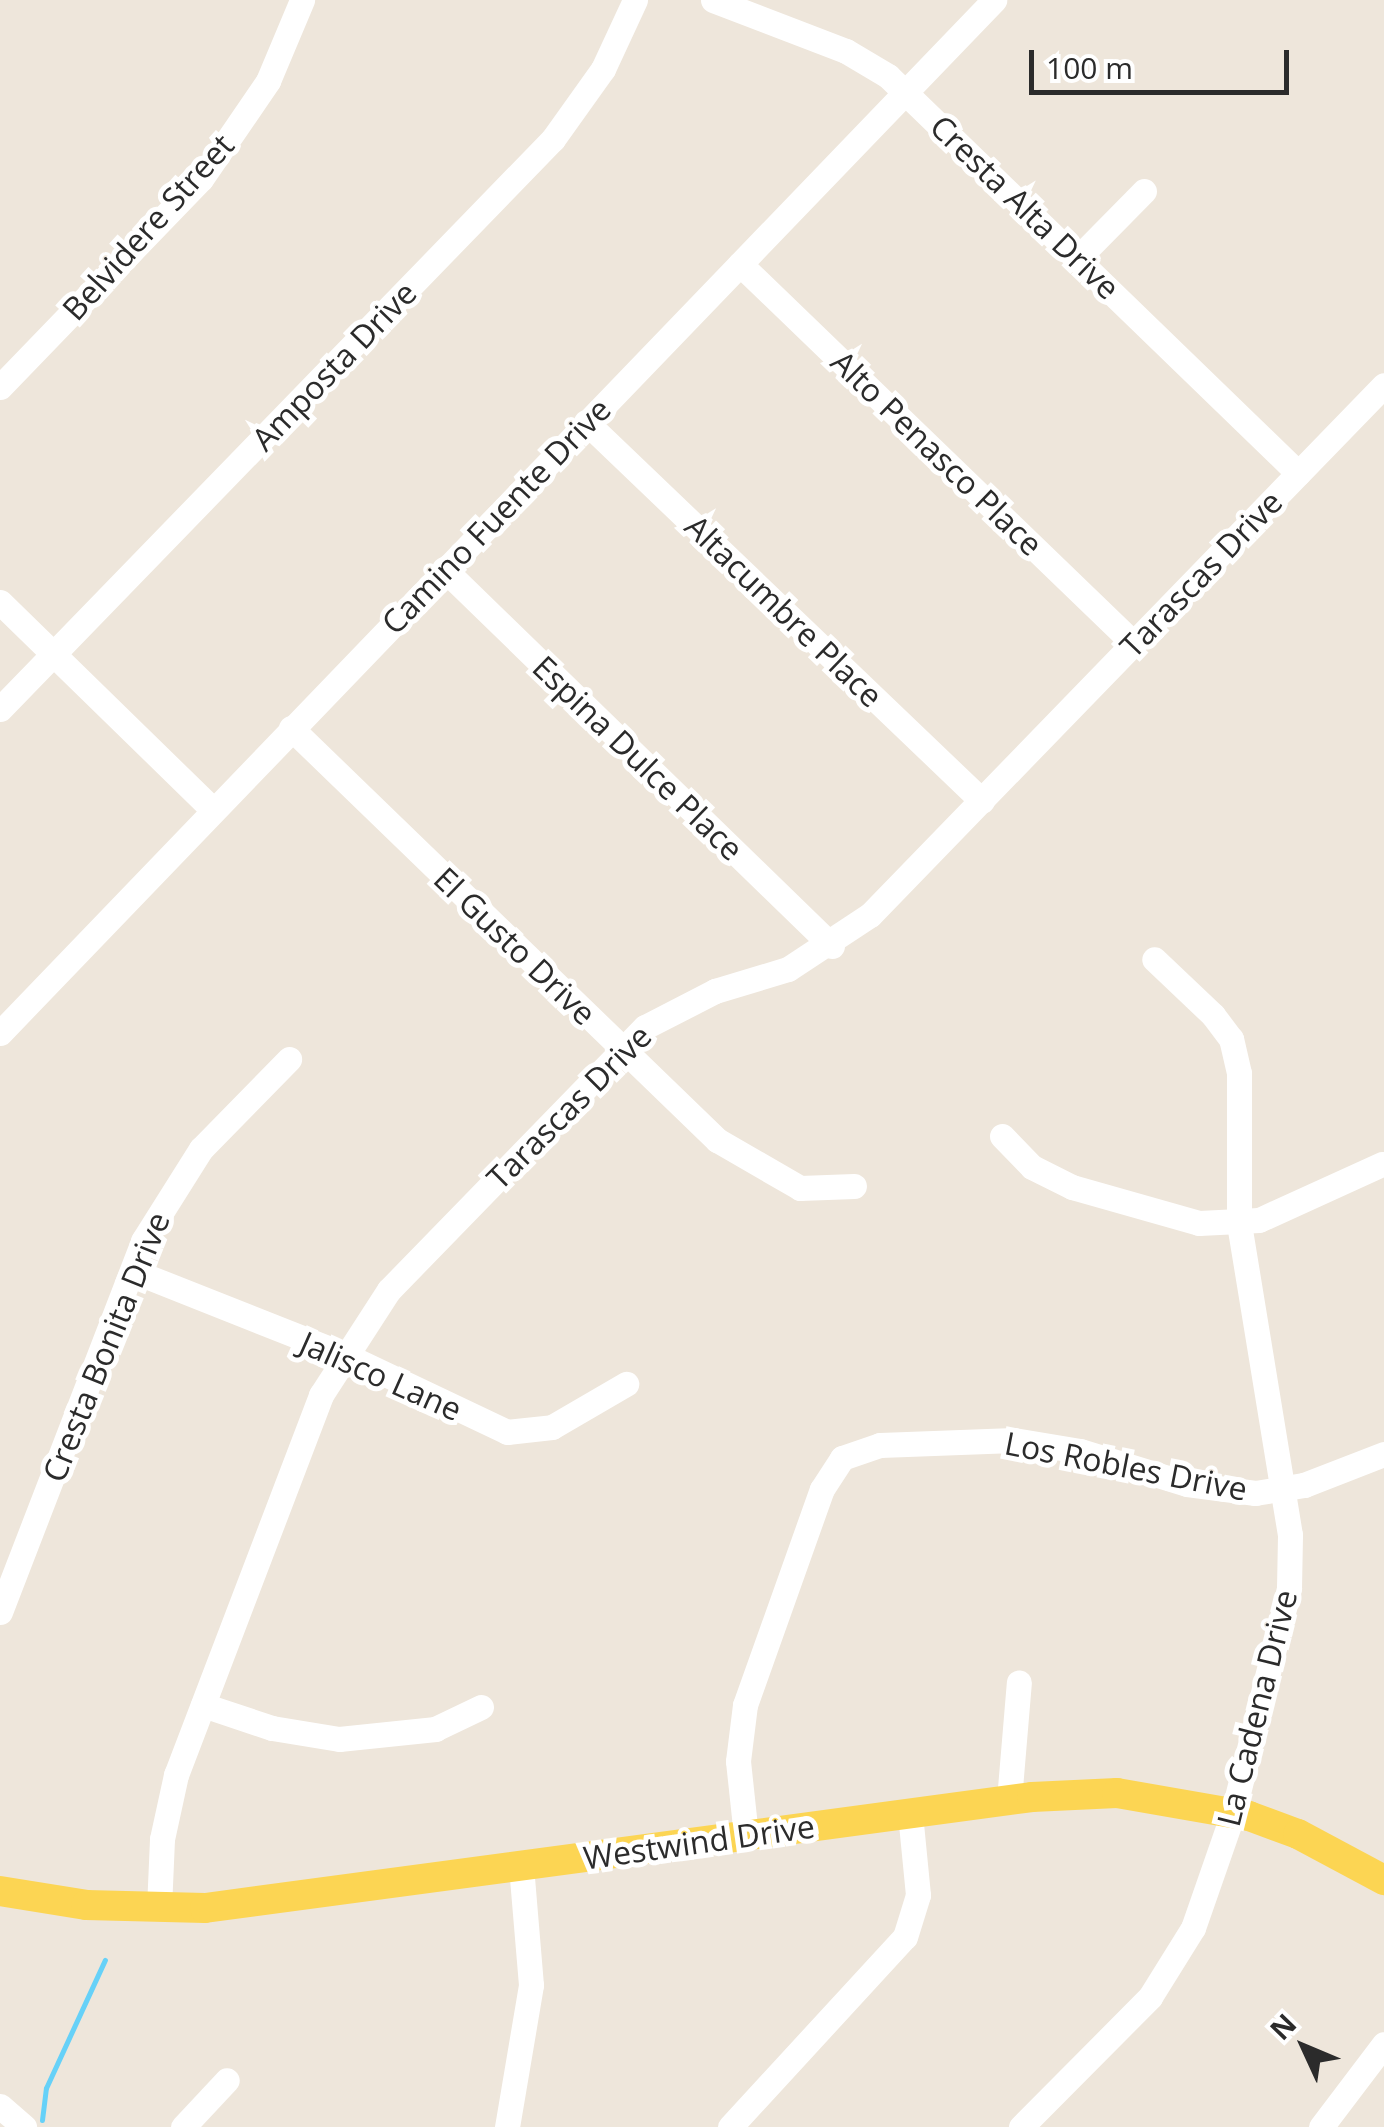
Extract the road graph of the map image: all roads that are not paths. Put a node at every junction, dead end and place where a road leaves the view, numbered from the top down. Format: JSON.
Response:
{"nodes":[{"id":1,"x":302,"y":0,"type":"edge"},
{"id":2,"x":635,"y":0,"type":"edge"},
{"id":3,"x":713,"y":0,"type":"edge"},
{"id":4,"x":994,"y":0,"type":"edge"},
{"id":5,"x":905,"y":92,"type":"junction"},
{"id":6,"x":1144,"y":191,"type":"dead end"},
{"id":7,"x":1078,"y":258,"type":"junction"},
{"id":8,"x":740,"y":264,"type":"junction"},
{"id":9,"x":1384,"y":384,"type":"edge"},
{"id":10,"x":0,"y":387,"type":"edge"},
{"id":11,"x":586,"y":422,"type":"junction"},
{"id":12,"x":1298,"y":473,"type":"junction"},
{"id":13,"x":444,"y":569,"type":"junction"},
{"id":14,"x":0,"y":602,"type":"edge"},
{"id":15,"x":1133,"y":643,"type":"junction"},
{"id":16,"x":54,"y":655,"type":"junction"},
{"id":17,"x":0,"y":709,"type":"edge"},
{"id":18,"x":291,"y":728,"type":"junction"},
{"id":19,"x":982,"y":801,"type":"junction"},
{"id":20,"x":212,"y":810,"type":"junction"},
{"id":21,"x":832,"y":946,"type":"junction"},
{"id":22,"x":1154,"y":958,"type":"dead end"},
{"id":23,"x":0,"y":1033,"type":"edge"},
{"id":24,"x":621,"y":1049,"type":"junction"},
{"id":25,"x":289,"y":1058,"type":"dead end"},
{"id":26,"x":1002,"y":1136,"type":"dead end"},
{"id":27,"x":1382,"y":1164,"type":"dead end"},
{"id":28,"x":854,"y":1186,"type":"dead end"},
{"id":29,"x":1238,"y":1222,"type":"junction"},
{"id":30,"x":133,"y":1272,"type":"junction"},
{"id":31,"x":343,"y":1354,"type":"junction"},
{"id":32,"x":626,"y":1384,"type":"dead end"},
{"id":33,"x":1384,"y":1454,"type":"edge"},
{"id":34,"x":1282,"y":1490,"type":"junction"},
{"id":35,"x":0,"y":1612,"type":"edge"},
{"id":36,"x":1019,"y":1682,"type":"dead end"},
{"id":37,"x":203,"y":1704,"type":"junction"},
{"id":38,"x":481,"y":1708,"type":"dead end"},
{"id":39,"x":1009,"y":1800,"type":"junction"},
{"id":40,"x":910,"y":1813,"type":"junction"},
{"id":41,"x":1232,"y":1813,"type":"junction"},
{"id":42,"x":746,"y":1836,"type":"junction"},
{"id":43,"x":521,"y":1866,"type":"junction"},
{"id":44,"x":1384,"y":1880,"type":"edge"},
{"id":45,"x":0,"y":1891,"type":"edge"},
{"id":46,"x":159,"y":1908,"type":"junction"},
{"id":47,"x":1384,"y":2044,"type":"edge"},
{"id":48,"x":227,"y":2080,"type":"dead end"},
{"id":49,"x":0,"y":2106,"type":"edge"},
{"id":50,"x":24,"y":2127,"type":"edge"},
{"id":51,"x":182,"y":2127,"type":"edge"},
{"id":52,"x":506,"y":2127,"type":"edge"},
{"id":53,"x":730,"y":2127,"type":"edge"},
{"id":54,"x":1021,"y":2127,"type":"edge"},
{"id":55,"x":1321,"y":2127,"type":"edge"}],
"edges":[{"from":1,"to":10,"type":"street","name":"Belvidere Street"},
{"from":2,"to":16,"type":"street","name":"Amposta Drive"},
{"from":3,"to":5,"type":"street","name":"Cresta Alta Drive"},
{"from":4,"to":5,"type":"street","name":"Camino Fuente Drive"},
{"from":5,"to":7,"type":"street","name":"Cresta Alta Drive"},
{"from":5,"to":8,"type":"street","name":"Camino Fuente Drive"},
{"from":6,"to":7,"type":"street"},
{"from":7,"to":12,"type":"street","name":"Cresta Alta Drive"},
{"from":8,"to":11,"type":"street","name":"Camino Fuente Drive"},
{"from":8,"to":15,"type":"street","name":"Alto Penasco Place"},
{"from":9,"to":12,"type":"street","name":"Tarascas Drive"},
{"from":11,"to":13,"type":"street","name":"Camino Fuente Drive"},
{"from":11,"to":19,"type":"street","name":"Altacumbre Place"},
{"from":12,"to":15,"type":"street","name":"Tarascas Drive"},
{"from":13,"to":18,"type":"street","name":"Camino Fuente Drive"},
{"from":13,"to":21,"type":"street","name":"Espina Dulce Place"},
{"from":14,"to":16,"type":"street"},
{"from":15,"to":19,"type":"street","name":"Tarascas Drive"},
{"from":16,"to":17,"type":"street","name":"Amposta Drive"},
{"from":16,"to":20,"type":"street"},
{"from":18,"to":20,"type":"street","name":"Camino Fuente Drive"},
{"from":18,"to":24,"type":"street","name":"El Gusto Drive"},
{"from":19,"to":21,"type":"street","name":"Tarascas Drive"},
{"from":20,"to":23,"type":"street","name":"Camino Fuente Drive"},
{"from":21,"to":24,"type":"street","name":"Tarascas Drive"},
{"from":22,"to":29,"type":"street","name":"La Cadena Drive"},
{"from":24,"to":28,"type":"street","name":"El Gusto Drive"},
{"from":24,"to":31,"type":"street","name":"Tarascas Drive"},
{"from":25,"to":30,"type":"street","name":"Cresta Bonita Drive"},
{"from":26,"to":29,"type":"street"},
{"from":27,"to":29,"type":"street"},
{"from":29,"to":34,"type":"street","name":"La Cadena Drive"},
{"from":30,"to":31,"type":"street","name":"Jalisco Lane"},
{"from":30,"to":35,"type":"street","name":"Cresta Bonita Drive"},
{"from":31,"to":32,"type":"street","name":"Jalisco Lane"},
{"from":31,"to":37,"type":"street","name":"Tarascas Drive"},
{"from":33,"to":34,"type":"street","name":"Los Robles Drive"},
{"from":34,"to":41,"type":"street","name":"La Cadena Drive"},
{"from":34,"to":42,"type":"street","name":"Los Robles Drive"},
{"from":36,"to":39,"type":"street"},
{"from":37,"to":38,"type":"street"},
{"from":37,"to":46,"type":"street","name":"Tarascas Drive"},
{"from":39,"to":40,"type":"main road","name":"Westwind Drive"},
{"from":39,"to":41,"type":"main road","name":"Westwind Drive"},
{"from":40,"to":42,"type":"main road","name":"Westwind Drive"},
{"from":40,"to":53,"type":"street"},
{"from":41,"to":44,"type":"main road","name":"Westwind Drive"},
{"from":41,"to":54,"type":"street","name":"La Cadena Drive"},
{"from":42,"to":43,"type":"main road","name":"Westwind Drive"},
{"from":43,"to":46,"type":"main road","name":"Westwind Drive"},
{"from":43,"to":52,"type":"street"},
{"from":45,"to":46,"type":"main road","name":"Westwind Drive"},
{"from":47,"to":55,"type":"street"},
{"from":48,"to":51,"type":"street"},
{"from":49,"to":50,"type":"street"}]}
